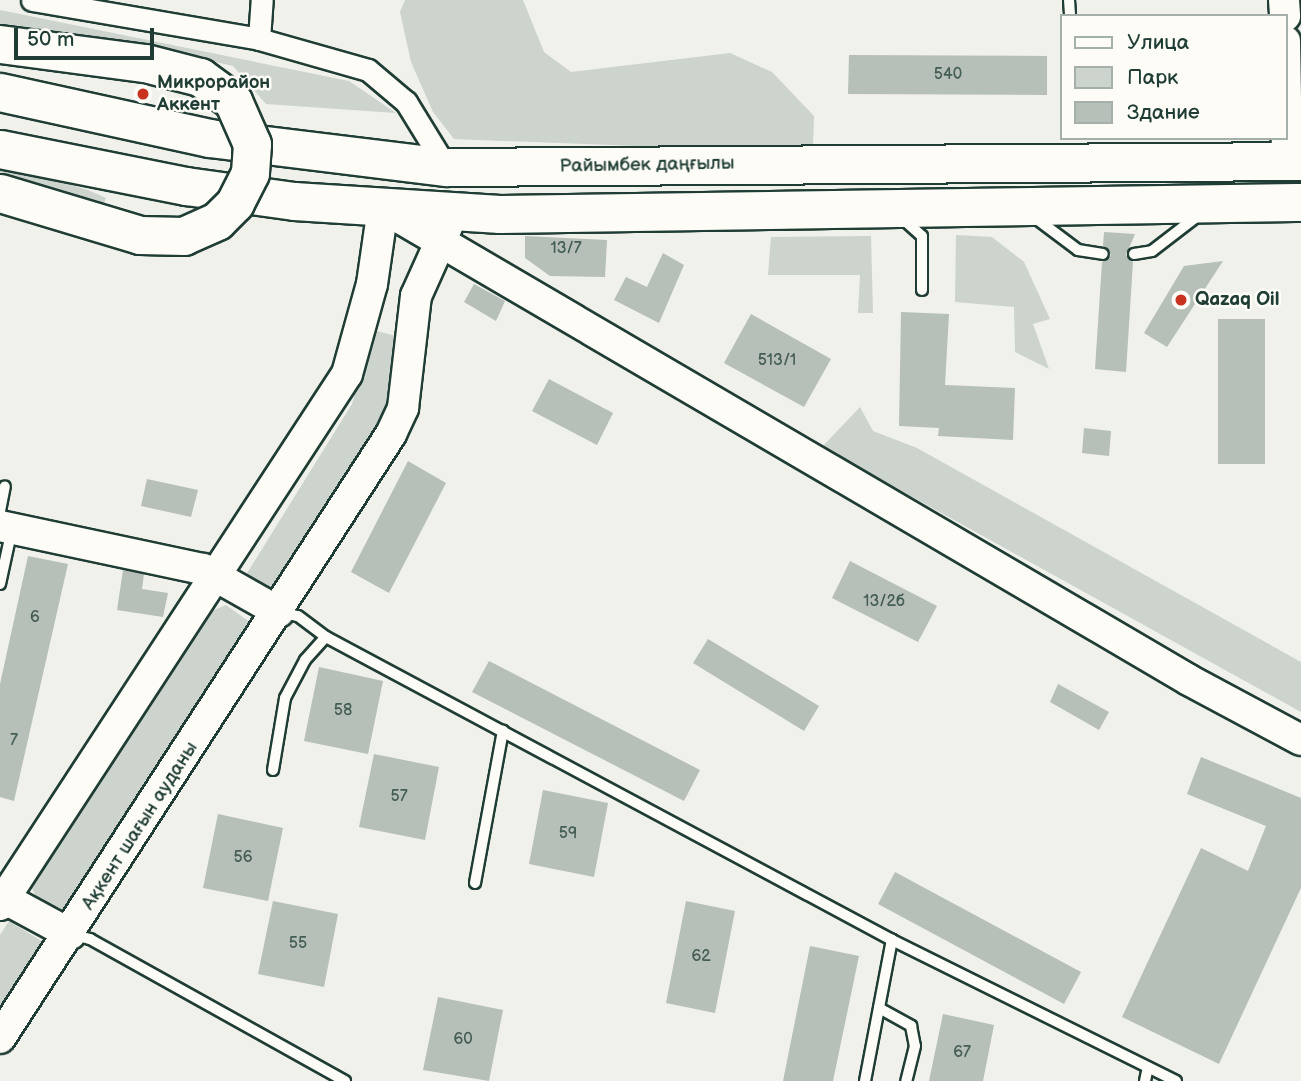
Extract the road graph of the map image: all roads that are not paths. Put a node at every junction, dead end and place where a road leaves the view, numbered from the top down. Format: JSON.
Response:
{"nodes":[{"id":1,"x":32,"y":0,"type":"edge"},
{"id":2,"x":262,"y":0,"type":"edge"},
{"id":3,"x":259,"y":39,"type":"junction"},
{"id":4,"x":0,"y":44,"type":"edge"},
{"id":5,"x":1287,"y":68,"type":"edge"},
{"id":6,"x":0,"y":92,"type":"edge"},
{"id":7,"x":0,"y":149,"type":"edge"},
{"id":8,"x":1294,"y":161,"type":"edge"},
{"id":9,"x":446,"y":167,"type":"junction"},
{"id":10,"x":0,"y":193,"type":"edge"},
{"id":11,"x":1216,"y":201,"type":"junction"},
{"id":12,"x":1014,"y":202,"type":"junction"},
{"id":13,"x":1301,"y":202,"type":"edge"},
{"id":14,"x":888,"y":205,"type":"junction"},
{"id":15,"x":383,"y":208,"type":"junction"},
{"id":16,"x":458,"y":212,"type":"junction"},
{"id":17,"x":437,"y":241,"type":"junction"},
{"id":18,"x":1103,"y":254,"type":"dead end"},
{"id":19,"x":1134,"y":254,"type":"dead end"},
{"id":20,"x":372,"y":284,"type":"junction"},
{"id":21,"x":922,"y":290,"type":"dead end"},
{"id":22,"x":416,"y":296,"type":"junction"},
{"id":23,"x":5,"y":486,"type":"dead end"},
{"id":24,"x":4,"y":522,"type":"edge"},
{"id":25,"x":213,"y":573,"type":"junction"},
{"id":26,"x":0,"y":584,"type":"edge"},
{"id":27,"x":279,"y":612,"type":"junction"},
{"id":28,"x":326,"y":637,"type":"junction"},
{"id":29,"x":503,"y":731,"type":"junction"},
{"id":30,"x":1301,"y":740,"type":"edge"},
{"id":31,"x":273,"y":770,"type":"dead end"},
{"id":32,"x":475,"y":883,"type":"dead end"},
{"id":33,"x":2,"y":899,"type":"edge"},
{"id":34,"x":70,"y":934,"type":"junction"},
{"id":35,"x":892,"y":940,"type":"junction"},
{"id":36,"x":879,"y":1008,"type":"junction"},
{"id":37,"x":0,"y":1038,"type":"edge"},
{"id":38,"x":1148,"y":1067,"type":"junction"},
{"id":39,"x":324,"y":1076,"type":"edge"},
{"id":40,"x":345,"y":1081,"type":"edge"},
{"id":41,"x":864,"y":1081,"type":"edge"},
{"id":42,"x":906,"y":1081,"type":"edge"},
{"id":43,"x":1145,"y":1081,"type":"edge"},
{"id":44,"x":1176,"y":1081,"type":"edge"}],
"edges":[{"from":1,"to":3,"type":"street"},
{"from":2,"to":3,"type":"street"},
{"from":3,"to":9,"type":"street"},
{"from":4,"to":10,"type":"highway","bridge":true},
{"from":5,"to":8,"type":"street"},
{"from":6,"to":9,"type":"highway","name":"Райымбек даңғылы"},
{"from":7,"to":15,"type":"highway"},
{"from":8,"to":9,"type":"highway","name":"Райымбек даңғылы"},
{"from":11,"to":12,"type":"highway"},
{"from":11,"to":13,"type":"highway"},
{"from":11,"to":19,"type":"lane"},
{"from":12,"to":14,"type":"highway"},
{"from":12,"to":18,"type":"lane"},
{"from":14,"to":16,"type":"highway"},
{"from":14,"to":21,"type":"lane"},
{"from":15,"to":16,"type":"highway"},
{"from":15,"to":17,"type":"street"},
{"from":15,"to":20,"type":"street"},
{"from":16,"to":17,"type":"street","name":"Ақкент шағын ауданы"},
{"from":17,"to":22,"type":"street","name":"Ақкент шағын ауданы"},
{"from":17,"to":30,"type":"street"},
{"from":20,"to":22,"type":"street"},
{"from":20,"to":25,"type":"street"},
{"from":22,"to":27,"type":"street","name":"Ақкент шағын ауданы"},
{"from":23,"to":24,"type":"lane"},
{"from":24,"to":25,"type":"street"},
{"from":24,"to":26,"type":"lane"},
{"from":25,"to":27,"type":"street"},
{"from":25,"to":33,"type":"street"},
{"from":27,"to":28,"type":"lane"},
{"from":27,"to":34,"type":"street","name":"Ақкент шағын ауданы"},
{"from":28,"to":29,"type":"lane"},
{"from":28,"to":31,"type":"lane"},
{"from":29,"to":32,"type":"lane"},
{"from":29,"to":35,"type":"lane"},
{"from":33,"to":34,"type":"street"},
{"from":34,"to":37,"type":"street","name":"Ақкент шағын ауданы"},
{"from":34,"to":39,"type":"lane"},
{"from":35,"to":36,"type":"lane"},
{"from":35,"to":38,"type":"lane"},
{"from":36,"to":41,"type":"lane"},
{"from":36,"to":42,"type":"lane"},
{"from":38,"to":43,"type":"lane"},
{"from":38,"to":44,"type":"lane"},
{"from":39,"to":40,"type":"lane"}]}
